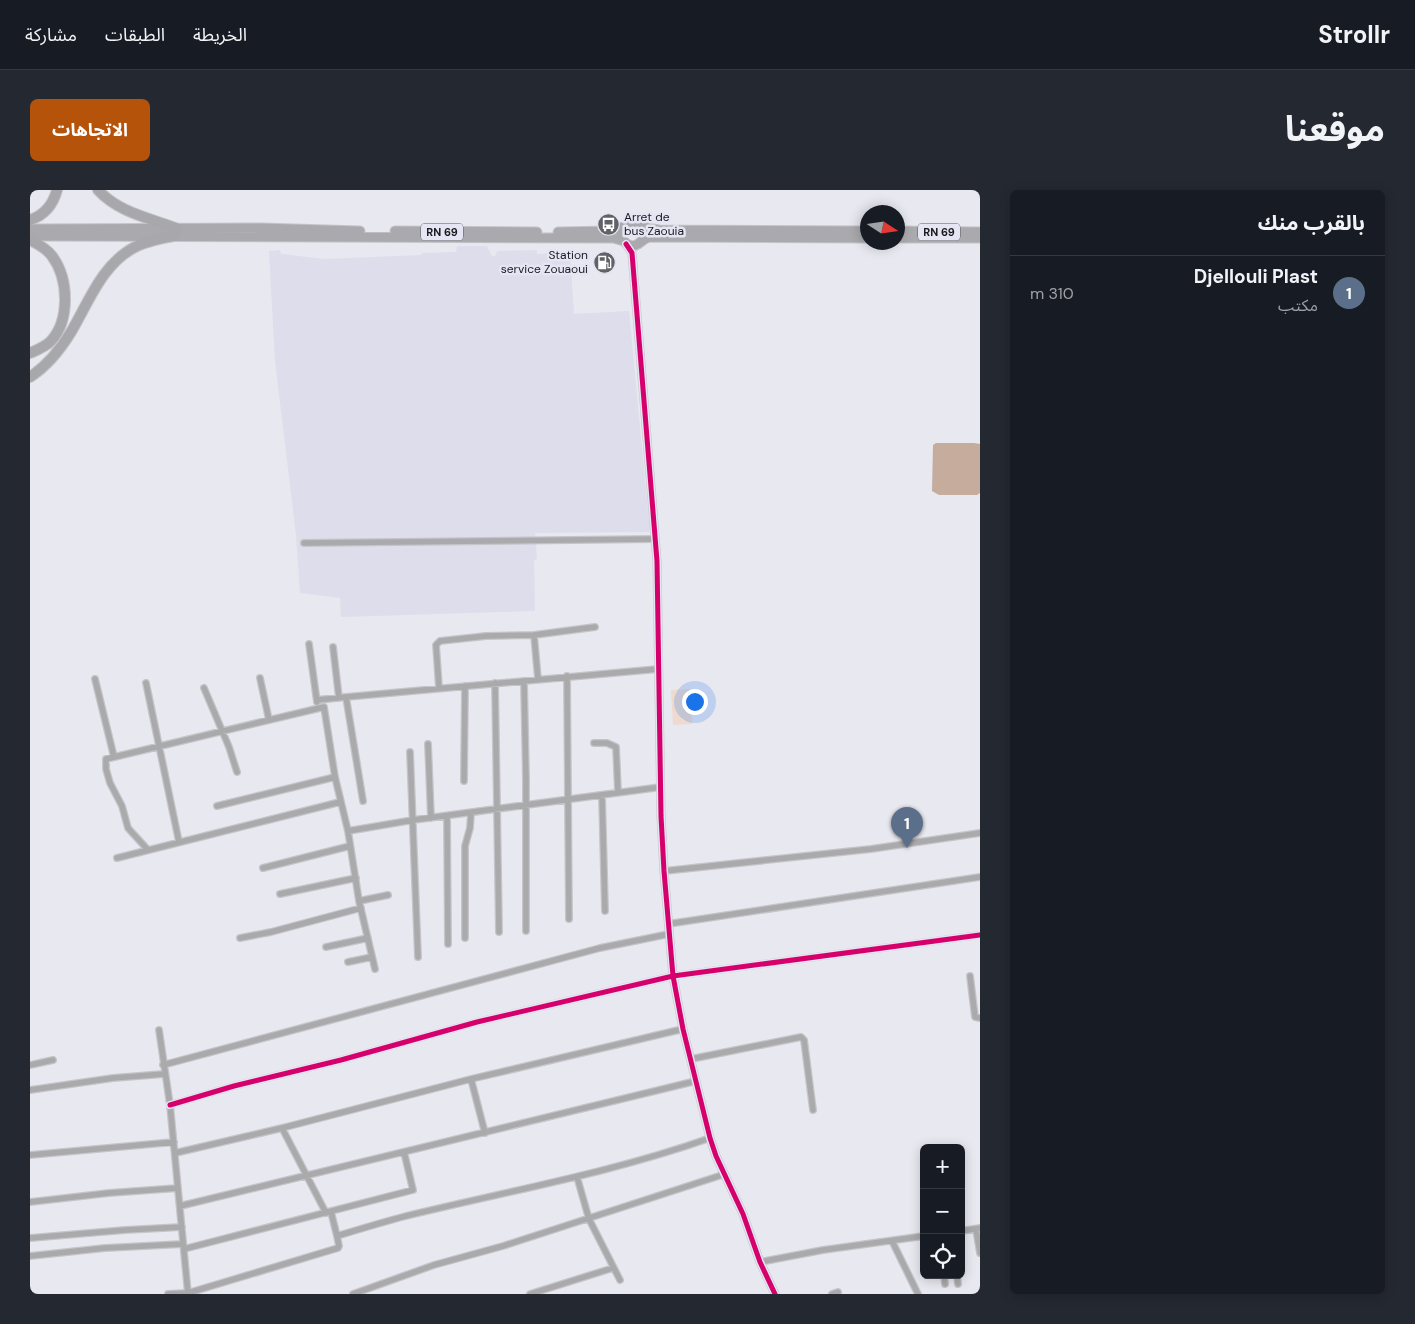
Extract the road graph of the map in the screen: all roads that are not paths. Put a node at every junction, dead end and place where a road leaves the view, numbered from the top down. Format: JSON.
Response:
{"nodes":[{"id":1,"x":57,"y":190,"type":"edge"},
{"id":2,"x":98,"y":190,"type":"edge"},
{"id":3,"x":30,"y":220,"type":"edge"},
{"id":4,"x":623,"y":227,"type":"junction"},
{"id":5,"x":642,"y":227,"type":"junction"},
{"id":6,"x":30,"y":229,"type":"edge"},
{"id":7,"x":860,"y":231,"type":"edge"},
{"id":8,"x":905,"y":231,"type":"edge"},
{"id":9,"x":176,"y":232,"type":"junction"},
{"id":10,"x":980,"y":232,"type":"edge"},
{"id":11,"x":30,"y":236,"type":"edge"},
{"id":12,"x":860,"y":238,"type":"edge"},
{"id":13,"x":905,"y":238,"type":"edge"},
{"id":14,"x":980,"y":238,"type":"edge"},
{"id":15,"x":30,"y":240,"type":"edge"},
{"id":16,"x":640,"y":242,"type":"junction"},
{"id":17,"x":625,"y":243,"type":"junction"},
{"id":18,"x":632,"y":254,"type":"junction"},
{"id":19,"x":30,"y":353,"type":"edge"},
{"id":20,"x":30,"y":377,"type":"edge"},
{"id":21,"x":655,"y":539,"type":"junction"},
{"id":22,"x":304,"y":544,"type":"dead end"},
{"id":23,"x":595,"y":627,"type":"dead end"},
{"id":24,"x":534,"y":634,"type":"junction"},
{"id":25,"x":309,"y":644,"type":"dead end"},
{"id":26,"x":333,"y":647,"type":"dead end"},
{"id":27,"x":658,"y":669,"type":"junction"},
{"id":28,"x":567,"y":676,"type":"junction"},
{"id":29,"x":260,"y":678,"type":"dead end"},
{"id":30,"x":538,"y":679,"type":"junction"},
{"id":31,"x":95,"y":680,"type":"dead end"},
{"id":32,"x":524,"y":681,"type":"junction"},
{"id":33,"x":146,"y":683,"type":"dead end"},
{"id":34,"x":495,"y":683,"type":"junction"},
{"id":35,"x":465,"y":686,"type":"junction"},
{"id":36,"x":204,"y":688,"type":"dead end"},
{"id":37,"x":440,"y":688,"type":"junction"},
{"id":38,"x":346,"y":697,"type":"junction"},
{"id":39,"x":339,"y":698,"type":"junction"},
{"id":40,"x":320,"y":700,"type":"junction"},
{"id":41,"x":321,"y":708,"type":"junction"},
{"id":42,"x":270,"y":720,"type":"junction"},
{"id":43,"x":222,"y":731,"type":"junction"},
{"id":44,"x":594,"y":743,"type":"dead end"},
{"id":45,"x":428,"y":744,"type":"dead end"},
{"id":46,"x":159,"y":746,"type":"junction"},
{"id":47,"x":410,"y":752,"type":"dead end"},
{"id":48,"x":114,"y":757,"type":"junction"},
{"id":49,"x":237,"y":772,"type":"dead end"},
{"id":50,"x":335,"y":776,"type":"junction"},
{"id":51,"x":464,"y":781,"type":"dead end"},
{"id":52,"x":661,"y":787,"type":"junction"},
{"id":53,"x":618,"y":792,"type":"junction"},
{"id":54,"x":602,"y":795,"type":"junction"},
{"id":55,"x":568,"y":800,"type":"junction"},
{"id":56,"x":363,"y":801,"type":"dead end"},
{"id":57,"x":340,"y":802,"type":"junction"},
{"id":58,"x":525,"y":805,"type":"junction"},
{"id":59,"x":217,"y":806,"type":"dead end"},
{"id":60,"x":496,"y":809,"type":"junction"},
{"id":61,"x":471,"y":813,"type":"junction"},
{"id":62,"x":446,"y":817,"type":"junction"},
{"id":63,"x":431,"y":818,"type":"junction"},
{"id":64,"x":413,"y":820,"type":"junction"},
{"id":65,"x":348,"y":830,"type":"junction"},
{"id":66,"x":980,"y":832,"type":"edge"},
{"id":67,"x":179,"y":842,"type":"junction"},
{"id":68,"x":350,"y":846,"type":"junction"},
{"id":69,"x":148,"y":850,"type":"junction"},
{"id":70,"x":118,"y":858,"type":"dead end"},
{"id":71,"x":263,"y":868,"type":"dead end"},
{"id":72,"x":664,"y":871,"type":"junction"},
{"id":73,"x":980,"y":877,"type":"edge"},
{"id":74,"x":356,"y":878,"type":"junction"},
{"id":75,"x":280,"y":894,"type":"dead end"},
{"id":76,"x":388,"y":894,"type":"dead end"},
{"id":77,"x":359,"y":901,"type":"junction"},
{"id":78,"x":361,"y":908,"type":"junction"},
{"id":79,"x":605,"y":911,"type":"dead end"},
{"id":80,"x":569,"y":919,"type":"dead end"},
{"id":81,"x":668,"y":924,"type":"junction"},
{"id":82,"x":526,"y":931,"type":"dead end"},
{"id":83,"x":499,"y":932,"type":"dead end"},
{"id":84,"x":669,"y":934,"type":"junction"},
{"id":85,"x":980,"y":935,"type":"edge"},
{"id":86,"x":240,"y":938,"type":"dead end"},
{"id":87,"x":368,"y":938,"type":"junction"},
{"id":88,"x":465,"y":938,"type":"dead end"},
{"id":89,"x":448,"y":944,"type":"dead end"},
{"id":90,"x":326,"y":947,"type":"dead end"},
{"id":91,"x":418,"y":956,"type":"dead end"},
{"id":92,"x":372,"y":957,"type":"junction"},
{"id":93,"x":348,"y":962,"type":"dead end"},
{"id":94,"x":375,"y":968,"type":"dead end"},
{"id":95,"x":673,"y":976,"type":"junction"},
{"id":96,"x":970,"y":976,"type":"dead end"},
{"id":97,"x":980,"y":1018,"type":"edge"},
{"id":98,"x":683,"y":1029,"type":"junction"},
{"id":99,"x":159,"y":1030,"type":"dead end"},
{"id":100,"x":691,"y":1058,"type":"junction"},
{"id":101,"x":53,"y":1060,"type":"dead end"},
{"id":102,"x":30,"y":1065,"type":"edge"},
{"id":103,"x":163,"y":1065,"type":"junction"},
{"id":104,"x":164,"y":1074,"type":"junction"},
{"id":105,"x":471,"y":1079,"type":"junction"},
{"id":106,"x":696,"y":1082,"type":"junction"},
{"id":107,"x":30,"y":1090,"type":"edge"},
{"id":108,"x":170,"y":1105,"type":"junction"},
{"id":109,"x":813,"y":1110,"type":"dead end"},
{"id":110,"x":282,"y":1128,"type":"junction"},
{"id":111,"x":485,"y":1133,"type":"junction"},
{"id":112,"x":710,"y":1138,"type":"junction"},
{"id":113,"x":174,"y":1142,"type":"junction"},
{"id":114,"x":404,"y":1152,"type":"junction"},
{"id":115,"x":174,"y":1153,"type":"junction"},
{"id":116,"x":30,"y":1155,"type":"edge"},
{"id":117,"x":725,"y":1174,"type":"junction"},
{"id":118,"x":307,"y":1175,"type":"junction"},
{"id":119,"x":577,"y":1177,"type":"junction"},
{"id":120,"x":178,"y":1188,"type":"junction"},
{"id":121,"x":30,"y":1202,"type":"edge"},
{"id":122,"x":180,"y":1206,"type":"junction"},
{"id":123,"x":329,"y":1213,"type":"junction"},
{"id":124,"x":589,"y":1219,"type":"junction"},
{"id":125,"x":182,"y":1226,"type":"junction"},
{"id":126,"x":978,"y":1229,"type":"edge"},
{"id":127,"x":965,"y":1231,"type":"edge"},
{"id":128,"x":337,"y":1236,"type":"junction"},
{"id":129,"x":920,"y":1237,"type":"edge"},
{"id":130,"x":30,"y":1238,"type":"edge"},
{"id":131,"x":892,"y":1241,"type":"junction"},
{"id":132,"x":184,"y":1247,"type":"junction"},
{"id":133,"x":980,"y":1253,"type":"edge"},
{"id":134,"x":30,"y":1256,"type":"edge"},
{"id":135,"x":760,"y":1262,"type":"junction"},
{"id":136,"x":613,"y":1268,"type":"junction"},
{"id":137,"x":944,"y":1279,"type":"edge"},
{"id":138,"x":957,"y":1279,"type":"edge"},
{"id":139,"x":620,"y":1280,"type":"dead end"},
{"id":140,"x":945,"y":1284,"type":"dead end"},
{"id":141,"x":958,"y":1284,"type":"dead end"},
{"id":142,"x":188,"y":1293,"type":"edge"},
{"id":143,"x":168,"y":1294,"type":"edge"},
{"id":144,"x":353,"y":1294,"type":"edge"},
{"id":145,"x":530,"y":1294,"type":"edge"},
{"id":146,"x":775,"y":1294,"type":"edge"},
{"id":147,"x":918,"y":1294,"type":"edge"}],
"edges":[{"from":1,"to":3,"type":"highway"},
{"from":2,"to":9,"type":"highway"},
{"from":4,"to":5,"type":"highway"},
{"from":4,"to":9,"type":"highway","number":"RN 69"},
{"from":4,"to":17,"type":"highway"},
{"from":5,"to":7,"type":"highway"},
{"from":5,"to":16,"type":"highway"},
{"from":6,"to":9,"type":"highway","number":"RN 69"},
{"from":8,"to":10,"type":"highway","number":"RN 69"},
{"from":9,"to":11,"type":"highway","number":"RN 69"},
{"from":9,"to":17,"type":"highway","number":"RN 69"},
{"from":9,"to":20,"type":"highway"},
{"from":12,"to":16,"type":"highway"},
{"from":13,"to":14,"type":"highway","number":"RN 69"},
{"from":15,"to":19,"type":"highway"},
{"from":16,"to":17,"type":"highway"},
{"from":16,"to":18,"type":"street"},
{"from":17,"to":18,"type":"street"},
{"from":18,"to":21,"type":"street"},
{"from":21,"to":22,"type":"street"},
{"from":21,"to":27,"type":"street"},
{"from":23,"to":24,"type":"street"},
{"from":24,"to":30,"type":"street"},
{"from":24,"to":37,"type":"street"},
{"from":25,"to":40,"type":"street"},
{"from":26,"to":39,"type":"street"},
{"from":27,"to":28,"type":"street"},
{"from":27,"to":52,"type":"street"},
{"from":28,"to":30,"type":"street"},
{"from":28,"to":55,"type":"street"},
{"from":29,"to":42,"type":"street"},
{"from":30,"to":32,"type":"street"},
{"from":31,"to":48,"type":"street"},
{"from":32,"to":34,"type":"street"},
{"from":32,"to":58,"type":"street"},
{"from":33,"to":46,"type":"street"},
{"from":34,"to":35,"type":"street"},
{"from":34,"to":60,"type":"street"},
{"from":35,"to":37,"type":"street"},
{"from":35,"to":51,"type":"street"},
{"from":36,"to":43,"type":"street"},
{"from":37,"to":38,"type":"street"},
{"from":38,"to":39,"type":"street"},
{"from":38,"to":56,"type":"street"},
{"from":39,"to":40,"type":"street"},
{"from":40,"to":41,"type":"street"},
{"from":41,"to":42,"type":"street"},
{"from":41,"to":50,"type":"street"},
{"from":42,"to":43,"type":"street"},
{"from":43,"to":46,"type":"street"},
{"from":43,"to":49,"type":"street"},
{"from":44,"to":53,"type":"street"},
{"from":45,"to":63,"type":"street"},
{"from":46,"to":48,"type":"street"},
{"from":46,"to":67,"type":"street"},
{"from":47,"to":64,"type":"street"},
{"from":48,"to":69,"type":"street"},
{"from":50,"to":57,"type":"street"},
{"from":50,"to":59,"type":"street"},
{"from":52,"to":53,"type":"street"},
{"from":52,"to":72,"type":"street"},
{"from":53,"to":54,"type":"street"},
{"from":54,"to":55,"type":"street"},
{"from":54,"to":79,"type":"street"},
{"from":55,"to":58,"type":"street"},
{"from":55,"to":80,"type":"street"},
{"from":57,"to":65,"type":"street"},
{"from":57,"to":67,"type":"street"},
{"from":58,"to":60,"type":"street"},
{"from":58,"to":82,"type":"street"},
{"from":60,"to":61,"type":"street"},
{"from":60,"to":83,"type":"street"},
{"from":61,"to":62,"type":"street"},
{"from":61,"to":88,"type":"street"},
{"from":62,"to":63,"type":"street"},
{"from":62,"to":89,"type":"street"},
{"from":63,"to":64,"type":"street"},
{"from":64,"to":65,"type":"street"},
{"from":64,"to":91,"type":"street"},
{"from":65,"to":68,"type":"street"},
{"from":66,"to":72,"type":"street"},
{"from":67,"to":69,"type":"street"},
{"from":68,"to":71,"type":"street"},
{"from":68,"to":74,"type":"street"},
{"from":69,"to":70,"type":"street"},
{"from":72,"to":81,"type":"street"},
{"from":73,"to":81,"type":"street"},
{"from":74,"to":75,"type":"street"},
{"from":74,"to":77,"type":"street"},
{"from":76,"to":77,"type":"street"},
{"from":77,"to":78,"type":"street"},
{"from":78,"to":86,"type":"street"},
{"from":78,"to":87,"type":"street"},
{"from":81,"to":84,"type":"street"},
{"from":84,"to":95,"type":"street"},
{"from":84,"to":103,"type":"street"},
{"from":85,"to":95,"type":"street"},
{"from":87,"to":90,"type":"street"},
{"from":87,"to":92,"type":"street"},
{"from":92,"to":93,"type":"street"},
{"from":92,"to":94,"type":"street"},
{"from":95,"to":98,"type":"street"},
{"from":95,"to":108,"type":"street"},
{"from":96,"to":97,"type":"street"},
{"from":98,"to":100,"type":"street"},
{"from":98,"to":105,"type":"street"},
{"from":99,"to":103,"type":"street"},
{"from":100,"to":106,"type":"street"},
{"from":100,"to":109,"type":"street"},
{"from":101,"to":102,"type":"street"},
{"from":103,"to":104,"type":"street"},
{"from":104,"to":107,"type":"street"},
{"from":104,"to":108,"type":"street"},
{"from":105,"to":110,"type":"street"},
{"from":105,"to":111,"type":"street"},
{"from":106,"to":111,"type":"street"},
{"from":106,"to":112,"type":"street"},
{"from":108,"to":113,"type":"street"},
{"from":110,"to":115,"type":"street"},
{"from":110,"to":118,"type":"street"},
{"from":111,"to":114,"type":"street"},
{"from":112,"to":117,"type":"street"},
{"from":112,"to":119,"type":"street"},
{"from":113,"to":115,"type":"street"},
{"from":113,"to":116,"type":"street"},
{"from":114,"to":118,"type":"street"},
{"from":114,"to":123,"type":"street"},
{"from":115,"to":120,"type":"street"},
{"from":117,"to":124,"type":"street"},
{"from":117,"to":135,"type":"street"},
{"from":118,"to":122,"type":"street"},
{"from":118,"to":123,"type":"street"},
{"from":119,"to":124,"type":"street"},
{"from":119,"to":128,"type":"street"},
{"from":120,"to":121,"type":"street"},
{"from":120,"to":122,"type":"street"},
{"from":122,"to":125,"type":"street"},
{"from":123,"to":128,"type":"street"},
{"from":123,"to":132,"type":"street"},
{"from":124,"to":136,"type":"street"},
{"from":124,"to":144,"type":"street"},
{"from":125,"to":130,"type":"street"},
{"from":125,"to":132,"type":"street"},
{"from":126,"to":127,"type":"street"},
{"from":126,"to":133,"type":"street"},
{"from":128,"to":142,"type":"street"},
{"from":129,"to":131,"type":"street"},
{"from":131,"to":135,"type":"street"},
{"from":131,"to":147,"type":"street"},
{"from":132,"to":134,"type":"street"},
{"from":132,"to":142,"type":"street"},
{"from":135,"to":146,"type":"street"},
{"from":136,"to":139,"type":"street"},
{"from":136,"to":145,"type":"street"},
{"from":137,"to":140,"type":"street"},
{"from":138,"to":141,"type":"street"},
{"from":142,"to":143,"type":"street"}]}
